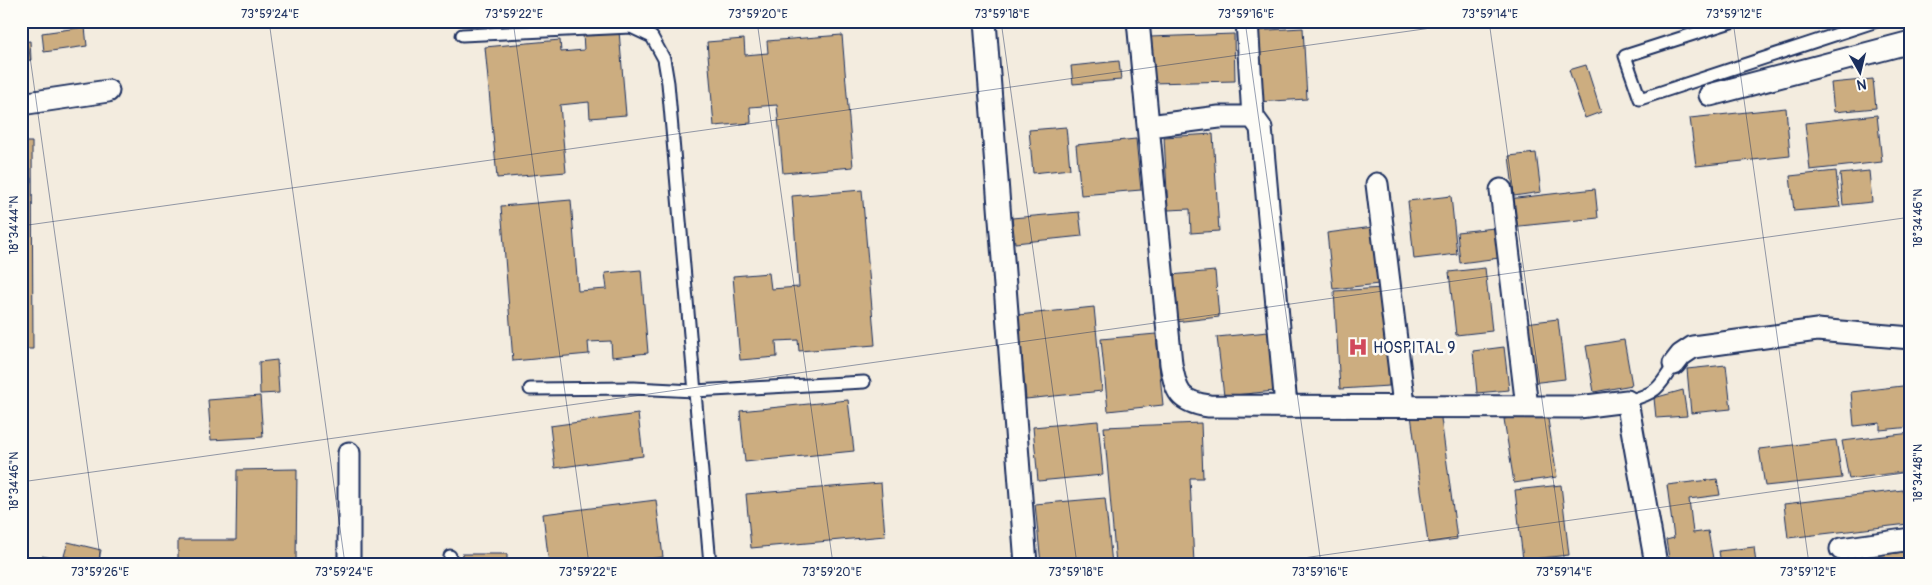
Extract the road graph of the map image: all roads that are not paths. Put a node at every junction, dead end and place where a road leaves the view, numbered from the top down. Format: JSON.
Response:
{"nodes":[{"id":1,"x":985,"y":21,"type":"edge"},
{"id":2,"x":1138,"y":21,"type":"edge"},
{"id":3,"x":1247,"y":21,"type":"edge"},
{"id":4,"x":1734,"y":21,"type":"edge"},
{"id":5,"x":1877,"y":21,"type":"edge"},
{"id":6,"x":631,"y":24,"type":"edge"},
{"id":7,"x":462,"y":35,"type":"dead end"},
{"id":8,"x":1911,"y":42,"type":"edge"},
{"id":9,"x":108,"y":91,"type":"dead end"},
{"id":10,"x":1710,"y":95,"type":"dead end"},
{"id":11,"x":21,"y":104,"type":"edge"},
{"id":12,"x":1253,"y":117,"type":"junction"},
{"id":13,"x":1149,"y":126,"type":"junction"},
{"id":14,"x":1377,"y":184,"type":"dead end"},
{"id":15,"x":1501,"y":190,"type":"dead end"},
{"id":16,"x":1911,"y":338,"type":"edge"},
{"id":17,"x":1674,"y":364,"type":"joint"},
{"id":18,"x":864,"y":382,"type":"dead end"},
{"id":19,"x":530,"y":389,"type":"dead end"},
{"id":20,"x":694,"y":391,"type":"junction"},
{"id":21,"x":1626,"y":401,"type":"junction"},
{"id":22,"x":1286,"y":406,"type":"junction"},
{"id":23,"x":1404,"y":406,"type":"junction"},
{"id":24,"x":1527,"y":407,"type":"junction"},
{"id":25,"x":349,"y":453,"type":"dead end"},
{"id":26,"x":1911,"y":539,"type":"edge"},
{"id":27,"x":1841,"y":549,"type":"dead end"},
{"id":28,"x":349,"y":564,"type":"edge"},
{"id":29,"x":710,"y":564,"type":"edge"},
{"id":30,"x":1026,"y":564,"type":"edge"},
{"id":31,"x":1656,"y":564,"type":"edge"}],
"edges":[{"from":1,"to":30,"type":"street"},
{"from":2,"to":13,"type":"street"},
{"from":3,"to":12,"type":"street"},
{"from":4,"to":5,"type":"lane"},
{"from":6,"to":7,"type":"lane"},
{"from":6,"to":20,"type":"lane"},
{"from":8,"to":10,"type":"street"},
{"from":9,"to":11,"type":"street"},
{"from":12,"to":13,"type":"street"},
{"from":12,"to":22,"type":"street"},
{"from":13,"to":22,"type":"street"},
{"from":14,"to":23,"type":"street"},
{"from":15,"to":24,"type":"street"},
{"from":16,"to":17,"type":"street"},
{"from":17,"to":21,"type":"lane"},
{"from":18,"to":20,"type":"lane"},
{"from":19,"to":20,"type":"lane"},
{"from":20,"to":29,"type":"lane"},
{"from":21,"to":24,"type":"street"},
{"from":21,"to":31,"type":"street"},
{"from":22,"to":23,"type":"street"},
{"from":23,"to":24,"type":"street"},
{"from":25,"to":28,"type":"street"},
{"from":26,"to":27,"type":"street"}]}
